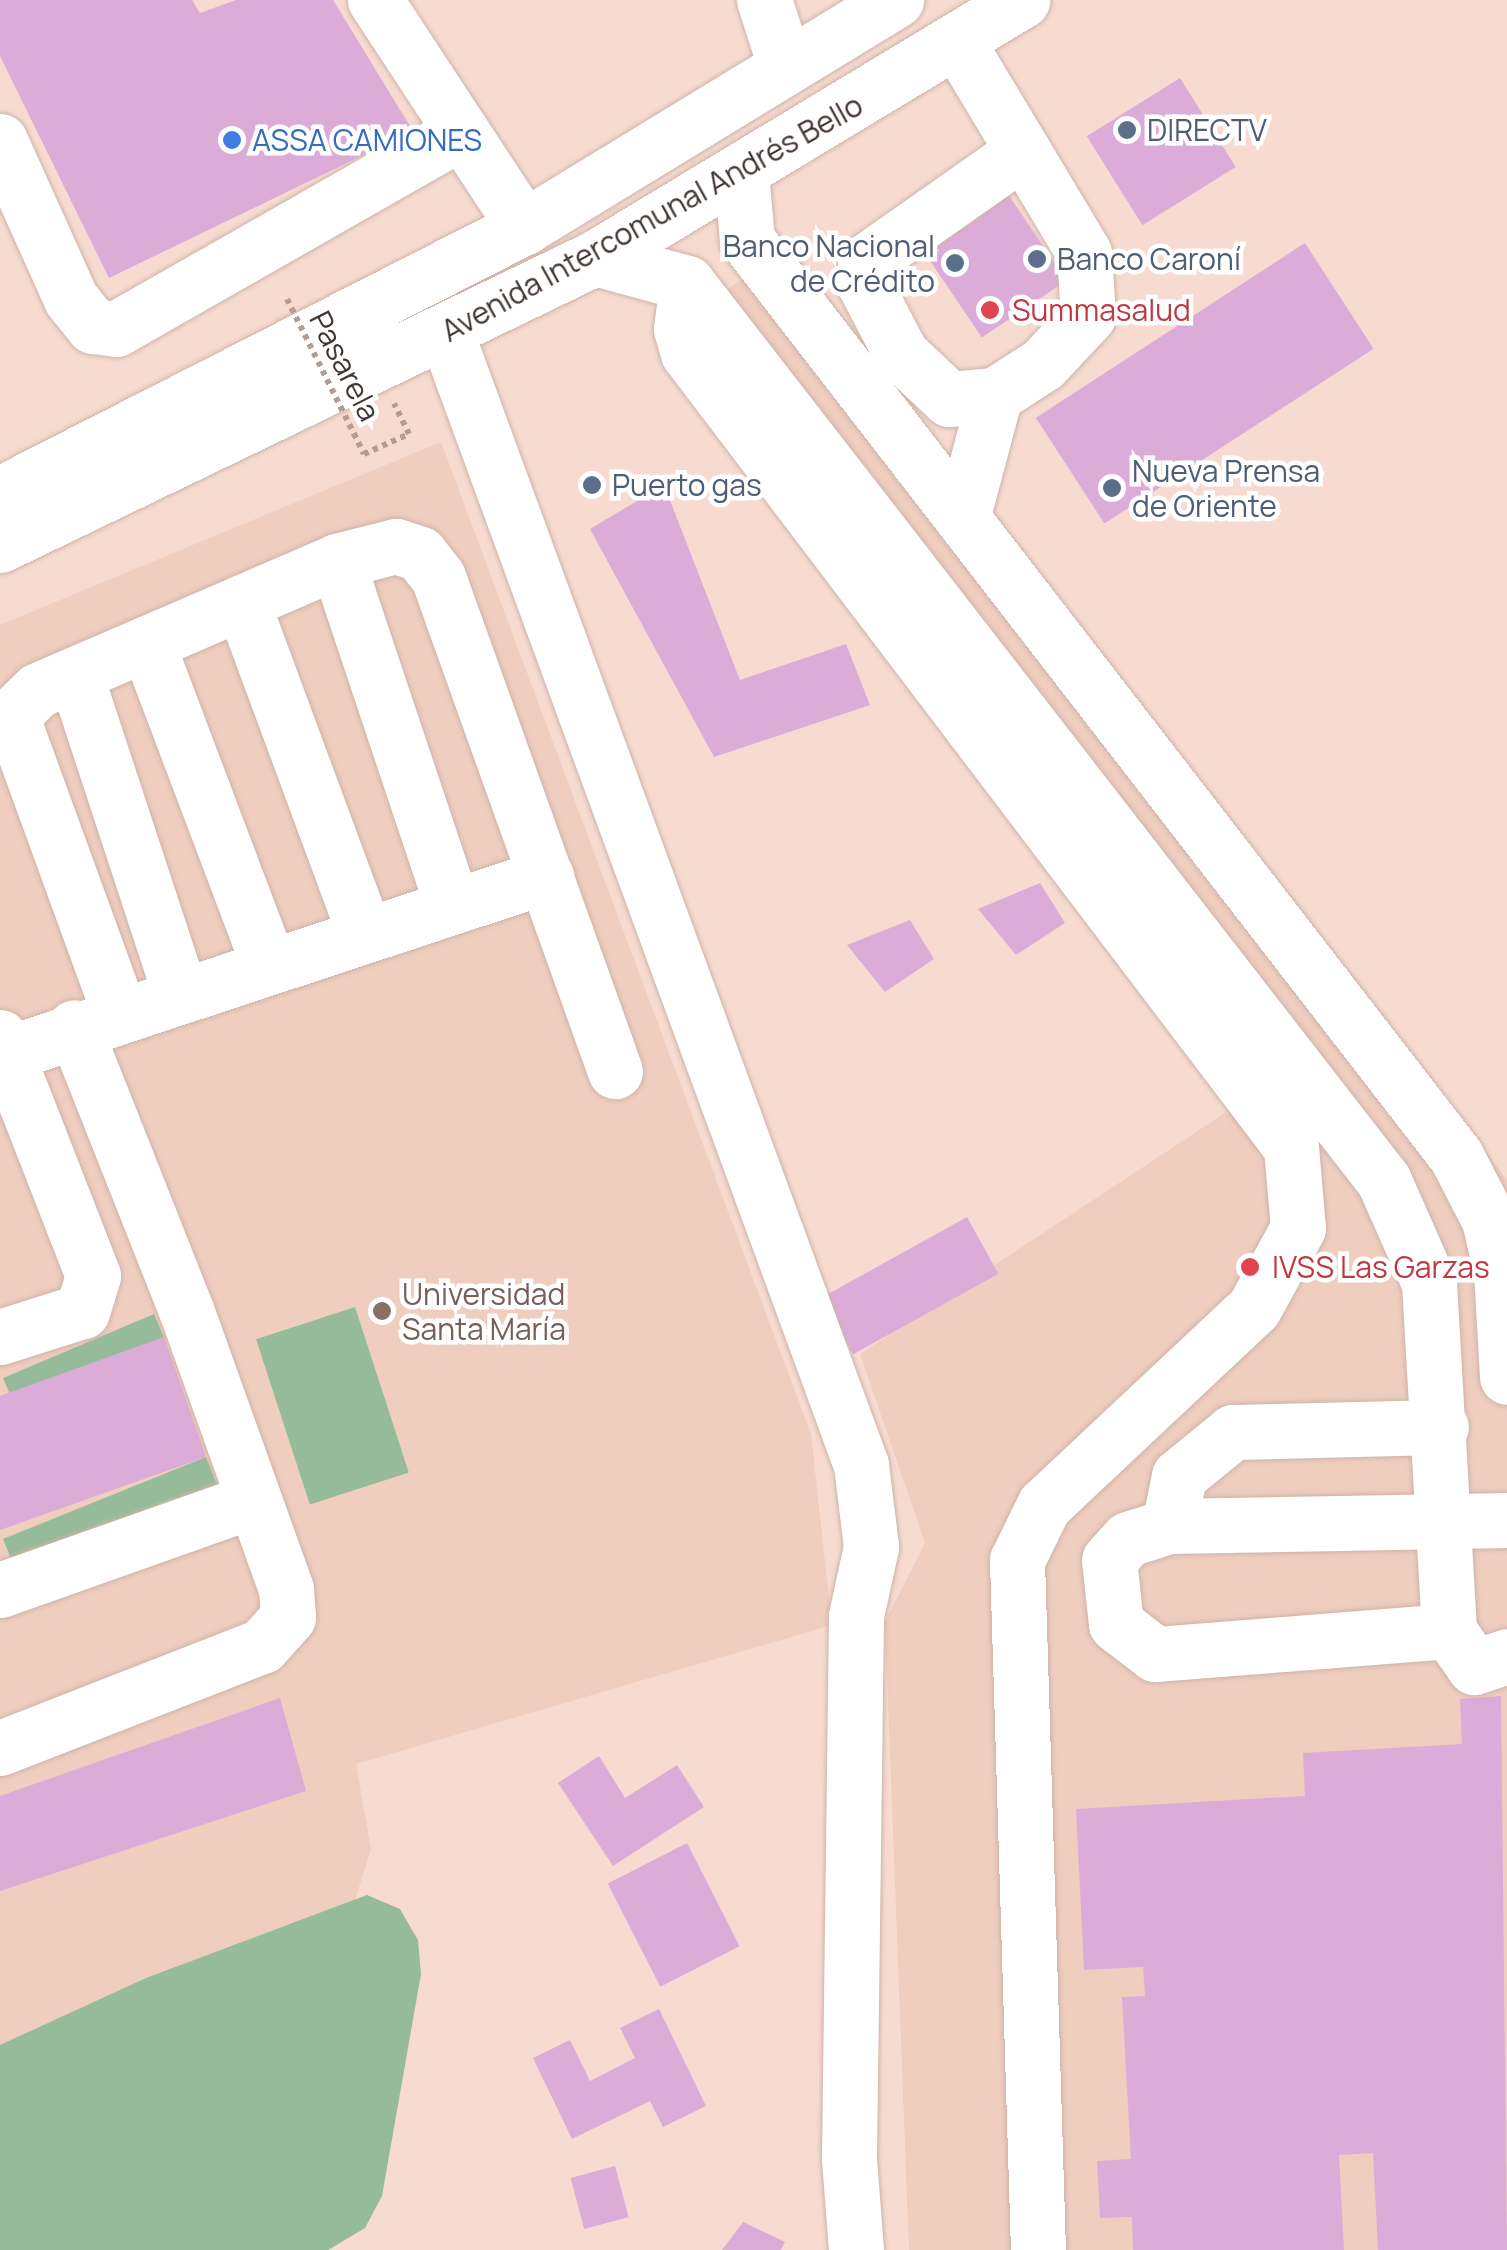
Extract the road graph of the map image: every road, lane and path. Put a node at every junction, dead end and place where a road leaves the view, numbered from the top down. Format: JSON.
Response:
{"nodes":[{"id":1,"x":374,"y":0,"type":"edge"},
{"id":2,"x":764,"y":0,"type":"edge"},
{"id":3,"x":896,"y":0,"type":"edge"},
{"id":4,"x":1022,"y":0,"type":"edge"},
{"id":5,"x":958,"y":43,"type":"junction"},
{"id":6,"x":785,"y":65,"type":"junction"},
{"id":7,"x":462,"y":132,"type":"junction"},
{"id":8,"x":0,"y":141,"type":"edge"},
{"id":9,"x":1023,"y":151,"type":"junction"},
{"id":10,"x":741,"y":173,"type":"junction"},
{"id":11,"x":524,"y":227,"type":"junction"},
{"id":12,"x":595,"y":258,"type":"junction"},
{"id":13,"x":286,"y":299,"type":"dead end"},
{"id":14,"x":446,"y":336,"type":"junction"},
{"id":15,"x":377,"y":370,"type":"junction"},
{"id":16,"x":995,"y":395,"type":"junction"},
{"id":17,"x":0,"y":494,"type":"edge"},
{"id":18,"x":963,"y":515,"type":"junction"},
{"id":19,"x":0,"y":545,"type":"edge"},
{"id":20,"x":337,"y":561,"type":"junction"},
{"id":21,"x":1004,"y":567,"type":"junction"},
{"id":22,"x":242,"y":602,"type":"junction"},
{"id":23,"x":927,"y":628,"type":"junction"},
{"id":24,"x":146,"y":643,"type":"junction"},
{"id":25,"x":75,"y":674,"type":"junction"},
{"id":26,"x":546,"y":876,"type":"junction"},
{"id":27,"x":452,"y":905,"type":"junction"},
{"id":28,"x":364,"y":932,"type":"junction"},
{"id":29,"x":269,"y":966,"type":"junction"},
{"id":30,"x":180,"y":994,"type":"junction"},
{"id":31,"x":97,"y":1019,"type":"junction"},
{"id":32,"x":2,"y":1049,"type":"edge"},
{"id":33,"x":615,"y":1070,"type":"dead end"},
{"id":34,"x":162,"y":1249,"type":"junction"},
{"id":35,"x":1501,"y":1272,"type":"junction"},
{"id":36,"x":92,"y":1276,"type":"junction"},
{"id":37,"x":1429,"y":1283,"type":"junction"},
{"id":38,"x":0,"y":1338,"type":"edge"},
{"id":39,"x":1507,"y":1377,"type":"edge"},
{"id":40,"x":1440,"y":1428,"type":"junction"},
{"id":41,"x":252,"y":1501,"type":"junction"},
{"id":42,"x":1507,"y":1520,"type":"edge"},
{"id":43,"x":1446,"y":1524,"type":"junction"},
{"id":44,"x":1169,"y":1526,"type":"junction"},
{"id":45,"x":0,"y":1590,"type":"edge"},
{"id":46,"x":1449,"y":1631,"type":"junction"},
{"id":47,"x":1507,"y":1656,"type":"edge"},
{"id":48,"x":0,"y":1748,"type":"edge"},
{"id":49,"x":856,"y":2250,"type":"edge"},
{"id":50,"x":1038,"y":2250,"type":"edge"}],
"edges":[{"from":1,"to":7,"type":"main road"},
{"from":2,"to":6,"type":"main road"},
{"from":3,"to":6,"type":"main road","name":"Avenida Intercomunal Andrés Bello"},
{"from":4,"to":5,"type":"main road","name":"Avenida Intercomunal Andrés Bello"},
{"from":5,"to":9,"type":"main road"},
{"from":5,"to":10,"type":"main road","name":"Avenida Intercomunal Andrés Bello"},
{"from":6,"to":11,"type":"main road","name":"Avenida Intercomunal Andrés Bello"},
{"from":7,"to":8,"type":"main road"},
{"from":7,"to":11,"type":"main road"},
{"from":9,"to":16,"type":"main road"},
{"from":9,"to":16,"type":"main road"},
{"from":10,"to":12,"type":"main road","name":"Avenida Intercomunal Andrés Bello"},
{"from":10,"to":18,"type":"main road"},
{"from":11,"to":17,"type":"main road","name":"Avenida Intercomunal Andrés Bello"},
{"from":12,"to":14,"type":"main road","name":"Avenida Intercomunal Andrés Bello"},
{"from":12,"to":23,"type":"main road"},
{"from":13,"to":15,"type":"path","name":"Pasarela","bridge":true},
{"from":14,"to":15,"type":"main road","name":"Avenida Intercomunal Andrés Bello"},
{"from":14,"to":49,"type":"main road"},
{"from":15,"to":19,"type":"main road","name":"Avenida Intercomunal Andrés Bello"},
{"from":16,"to":18,"type":"main road"},
{"from":18,"to":21,"type":"main road"},
{"from":20,"to":22,"type":"main road"},
{"from":20,"to":26,"type":"main road"},
{"from":20,"to":27,"type":"main road"},
{"from":21,"to":23,"type":"main road"},
{"from":21,"to":35,"type":"main road"},
{"from":22,"to":24,"type":"main road"},
{"from":22,"to":28,"type":"main road"},
{"from":23,"to":37,"type":"main road"},
{"from":23,"to":50,"type":"main road"},
{"from":24,"to":25,"type":"main road"},
{"from":24,"to":29,"type":"main road"},
{"from":25,"to":30,"type":"main road"},
{"from":25,"to":31,"type":"main road"},
{"from":26,"to":27,"type":"main road"},
{"from":26,"to":33,"type":"main road"},
{"from":27,"to":28,"type":"main road"},
{"from":28,"to":29,"type":"main road"},
{"from":29,"to":30,"type":"main road"},
{"from":30,"to":31,"type":"main road"},
{"from":31,"to":32,"type":"main road"},
{"from":31,"to":34,"type":"main road"},
{"from":32,"to":36,"type":"main road"},
{"from":34,"to":36,"type":"main road"},
{"from":34,"to":41,"type":"main road"},
{"from":35,"to":37,"type":"main road"},
{"from":35,"to":39,"type":"main road"},
{"from":36,"to":38,"type":"main road"},
{"from":37,"to":40,"type":"main road"},
{"from":40,"to":43,"type":"main road"},
{"from":40,"to":44,"type":"main road"},
{"from":41,"to":45,"type":"main road"},
{"from":41,"to":48,"type":"main road"},
{"from":42,"to":43,"type":"main road"},
{"from":43,"to":44,"type":"main road"},
{"from":43,"to":46,"type":"main road"},
{"from":44,"to":46,"type":"main road"},
{"from":46,"to":47,"type":"main road"}]}
